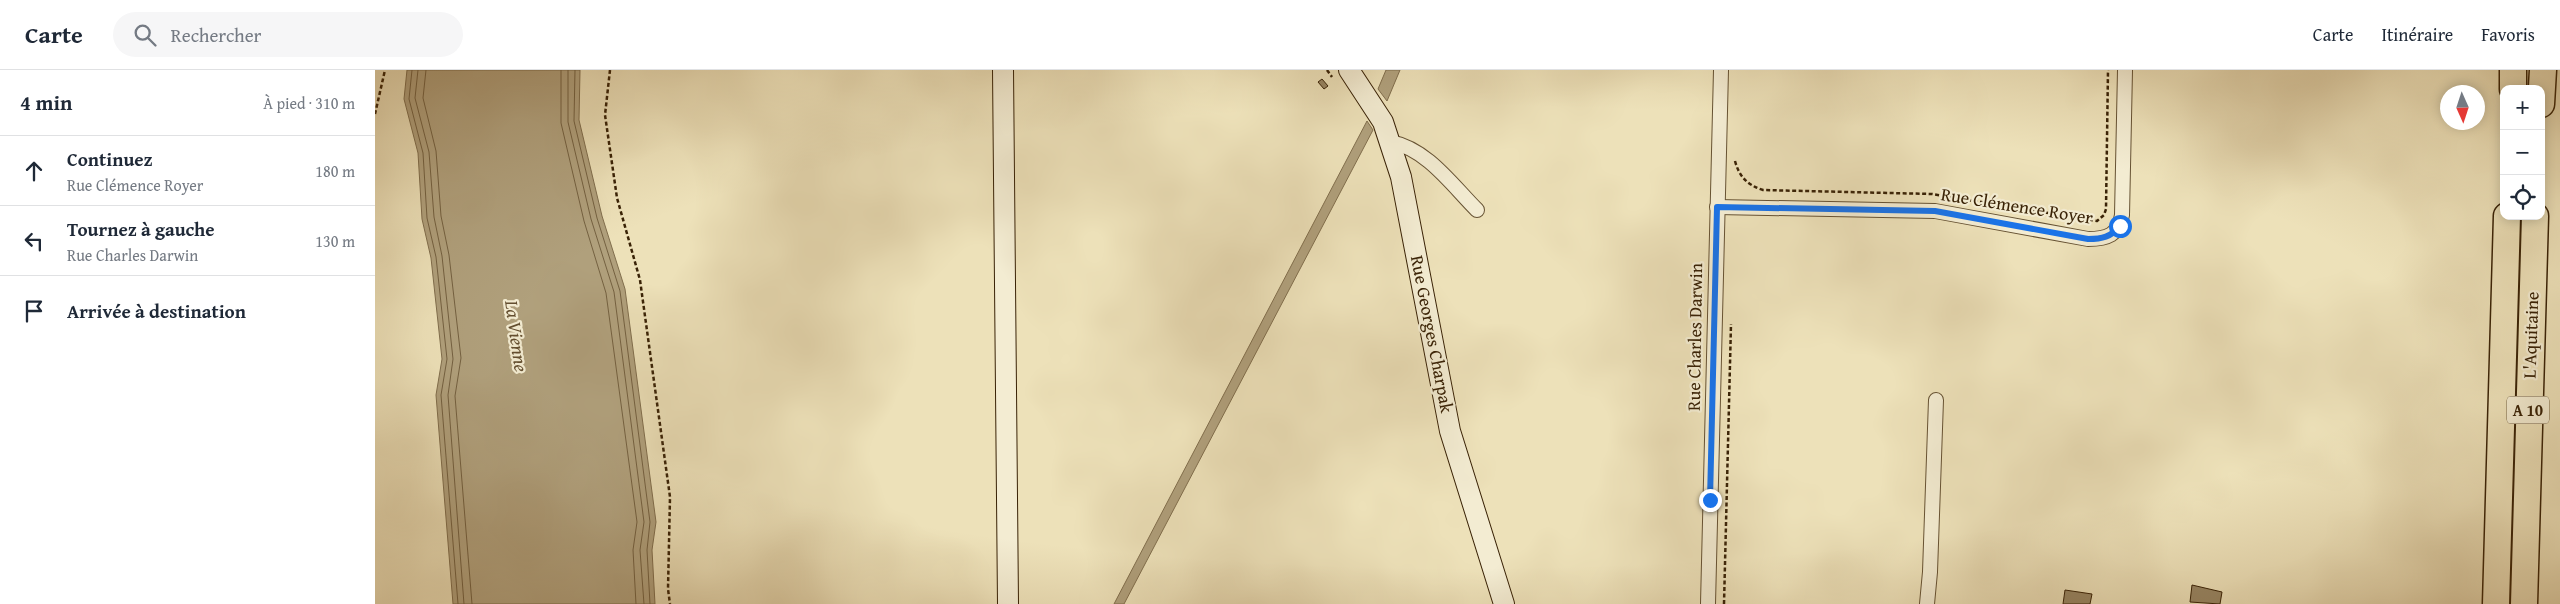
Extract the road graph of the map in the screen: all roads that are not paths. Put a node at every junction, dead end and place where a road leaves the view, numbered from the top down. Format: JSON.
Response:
{"nodes":[{"id":1,"x":1003,"y":70,"type":"edge"},
{"id":2,"x":1349,"y":70,"type":"edge"},
{"id":3,"x":1721,"y":70,"type":"edge"},
{"id":4,"x":2125,"y":70,"type":"edge"},
{"id":5,"x":2513,"y":70,"type":"edge"},
{"id":6,"x":2513,"y":85,"type":"edge"},
{"id":7,"x":1391,"y":142,"type":"junction"},
{"id":8,"x":1717,"y":207,"type":"junction"},
{"id":9,"x":1477,"y":210,"type":"dead end"},
{"id":10,"x":2507,"y":220,"type":"edge"},
{"id":11,"x":2535,"y":220,"type":"edge"},
{"id":12,"x":1936,"y":400,"type":"dead end"},
{"id":13,"x":1008,"y":604,"type":"edge"},
{"id":14,"x":1504,"y":604,"type":"edge"},
{"id":15,"x":1708,"y":604,"type":"edge"},
{"id":16,"x":1927,"y":604,"type":"edge"},
{"id":17,"x":2496,"y":604,"type":"edge"},
{"id":18,"x":2524,"y":604,"type":"edge"}],
"edges":[{"from":1,"to":13,"type":"street"},
{"from":2,"to":7,"type":"street","name":"Rue Georges Charpak"},
{"from":3,"to":8,"type":"street","name":"Rue Charles Darwin"},
{"from":4,"to":8,"type":"street","name":"Rue Clémence Royer"},
{"from":5,"to":6,"type":"highway"},
{"from":7,"to":9,"type":"street"},
{"from":7,"to":14,"type":"street","name":"Rue Georges Charpak"},
{"from":8,"to":15,"type":"street","name":"Rue Charles Darwin"},
{"from":10,"to":17,"type":"highway","name":"L'Aquitaine","number":"A 10"},
{"from":11,"to":18,"type":"highway","name":"L'Aquitaine","number":"A 10"},
{"from":12,"to":16,"type":"street"}]}
